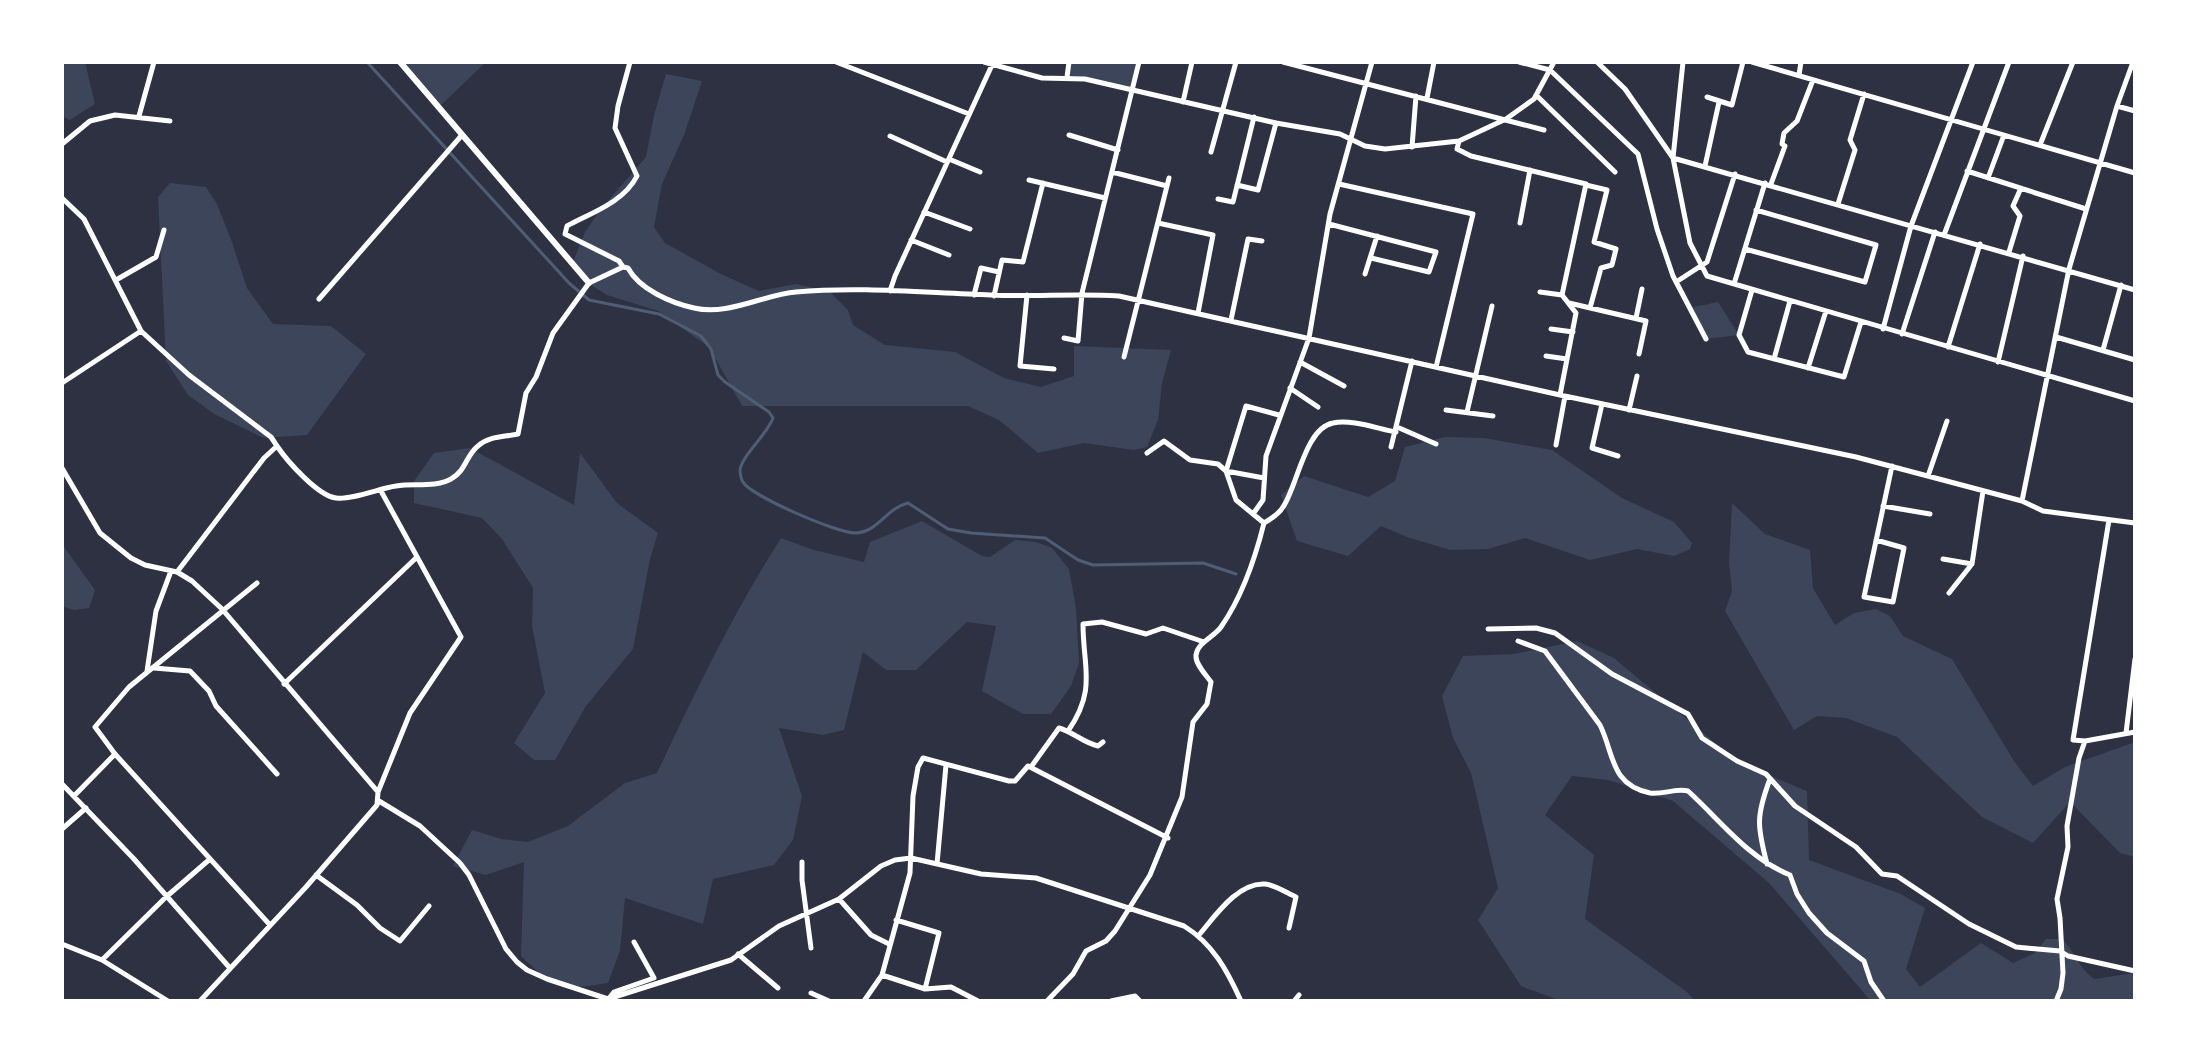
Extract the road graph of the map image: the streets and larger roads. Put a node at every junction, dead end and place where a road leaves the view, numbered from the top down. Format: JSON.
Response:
{"nodes":[{"id":1,"x":154,"y":62,"type":"edge"},
{"id":2,"x":400,"y":62,"type":"edge"},
{"id":3,"x":630,"y":62,"type":"edge"},
{"id":4,"x":836,"y":62,"type":"edge"},
{"id":5,"x":984,"y":62,"type":"edge"},
{"id":6,"x":1069,"y":62,"type":"edge"},
{"id":7,"x":1139,"y":62,"type":"edge"},
{"id":8,"x":1192,"y":62,"type":"edge"},
{"id":9,"x":1236,"y":62,"type":"edge"},
{"id":10,"x":1283,"y":62,"type":"edge"},
{"id":11,"x":1372,"y":62,"type":"edge"},
{"id":12,"x":1434,"y":62,"type":"edge"},
{"id":13,"x":1519,"y":62,"type":"edge"},
{"id":14,"x":1554,"y":62,"type":"edge"},
{"id":15,"x":1597,"y":62,"type":"edge"},
{"id":16,"x":1683,"y":62,"type":"edge"},
{"id":17,"x":1743,"y":62,"type":"edge"},
{"id":18,"x":1752,"y":62,"type":"edge"},
{"id":19,"x":1801,"y":62,"type":"edge"},
{"id":20,"x":1973,"y":62,"type":"edge"},
{"id":21,"x":2009,"y":62,"type":"edge"},
{"id":22,"x":2073,"y":62,"type":"edge"},
{"id":23,"x":2133,"y":62,"type":"edge"},
{"id":24,"x":992,"y":65,"type":"junction"},
{"id":25,"x":1606,"y":65,"type":"edge"},
{"id":26,"x":1550,"y":70,"type":"junction"},
{"id":27,"x":1799,"y":75,"type":"junction"},
{"id":28,"x":1067,"y":77,"type":"junction"},
{"id":29,"x":1813,"y":80,"type":"junction"},
{"id":30,"x":1367,"y":83,"type":"junction"},
{"id":31,"x":1132,"y":91,"type":"junction"},
{"id":32,"x":1864,"y":94,"type":"junction"},
{"id":33,"x":1416,"y":95,"type":"junction"},
{"id":34,"x":1536,"y":95,"type":"junction"},
{"id":35,"x":1707,"y":97,"type":"dead end"},
{"id":36,"x":1427,"y":98,"type":"junction"},
{"id":37,"x":1183,"y":102,"type":"junction"},
{"id":38,"x":1719,"y":102,"type":"junction"},
{"id":39,"x":2117,"y":106,"type":"junction"},
{"id":40,"x":1223,"y":110,"type":"junction"},
{"id":41,"x":2135,"y":111,"type":"edge"},
{"id":42,"x":969,"y":114,"type":"junction"},
{"id":43,"x":139,"y":116,"type":"junction"},
{"id":44,"x":1254,"y":117,"type":"junction"},
{"id":45,"x":1506,"y":119,"type":"junction"},
{"id":46,"x":1952,"y":120,"type":"junction"},
{"id":47,"x":170,"y":121,"type":"dead end"},
{"id":48,"x":1276,"y":123,"type":"junction"},
{"id":49,"x":1983,"y":129,"type":"junction"},
{"id":50,"x":1544,"y":130,"type":"dead end"},
{"id":51,"x":462,"y":135,"type":"junction"},
{"id":52,"x":1069,"y":135,"type":"dead end"},
{"id":53,"x":2004,"y":135,"type":"junction"},
{"id":54,"x":890,"y":136,"type":"dead end"},
{"id":55,"x":1351,"y":140,"type":"junction"},
{"id":56,"x":1459,"y":141,"type":"junction"},
{"id":57,"x":62,"y":144,"type":"edge"},
{"id":58,"x":2040,"y":145,"type":"junction"},
{"id":59,"x":1412,"y":147,"type":"junction"},
{"id":60,"x":1118,"y":150,"type":"junction"},
{"id":61,"x":1211,"y":152,"type":"dead end"},
{"id":62,"x":1673,"y":158,"type":"junction"},
{"id":63,"x":948,"y":160,"type":"junction"},
{"id":64,"x":2100,"y":162,"type":"junction"},
{"id":65,"x":1705,"y":166,"type":"junction"},
{"id":66,"x":1530,"y":170,"type":"junction"},
{"id":67,"x":1967,"y":171,"type":"junction"},
{"id":68,"x":980,"y":172,"type":"dead end"},
{"id":69,"x":1112,"y":172,"type":"junction"},
{"id":70,"x":1615,"y":172,"type":"dead end"},
{"id":71,"x":2135,"y":173,"type":"edge"},
{"id":72,"x":1735,"y":174,"type":"junction"},
{"id":73,"x":1169,"y":178,"type":"dead end"},
{"id":74,"x":1988,"y":178,"type":"junction"},
{"id":75,"x":1029,"y":180,"type":"dead end"},
{"id":76,"x":1043,"y":183,"type":"junction"},
{"id":77,"x":1339,"y":184,"type":"junction"},
{"id":78,"x":1586,"y":184,"type":"junction"},
{"id":79,"x":1768,"y":184,"type":"junction"},
{"id":80,"x":1237,"y":185,"type":"junction"},
{"id":81,"x":1167,"y":186,"type":"junction"},
{"id":82,"x":2021,"y":188,"type":"junction"},
{"id":83,"x":62,"y":198,"type":"edge"},
{"id":84,"x":1105,"y":198,"type":"junction"},
{"id":85,"x":1218,"y":199,"type":"dead end"},
{"id":86,"x":1838,"y":204,"type":"junction"},
{"id":87,"x":2086,"y":209,"type":"junction"},
{"id":88,"x":1756,"y":210,"type":"junction"},
{"id":89,"x":924,"y":212,"type":"junction"},
{"id":90,"x":1158,"y":223,"type":"junction"},
{"id":91,"x":1520,"y":223,"type":"dead end"},
{"id":92,"x":1329,"y":224,"type":"junction"},
{"id":93,"x":1911,"y":226,"type":"junction"},
{"id":94,"x":970,"y":229,"type":"dead end"},
{"id":95,"x":164,"y":230,"type":"dead end"},
{"id":96,"x":1935,"y":232,"type":"junction"},
{"id":97,"x":1944,"y":235,"type":"junction"},
{"id":98,"x":1377,"y":236,"type":"junction"},
{"id":99,"x":911,"y":240,"type":"junction"},
{"id":100,"x":1262,"y":241,"type":"dead end"},
{"id":101,"x":1980,"y":244,"type":"junction"},
{"id":102,"x":1745,"y":249,"type":"junction"},
{"id":103,"x":2009,"y":252,"type":"junction"},
{"id":104,"x":949,"y":255,"type":"dead end"},
{"id":105,"x":2023,"y":256,"type":"junction"},
{"id":106,"x":1371,"y":258,"type":"junction"},
{"id":107,"x":1702,"y":266,"type":"junction"},
{"id":108,"x":623,"y":267,"type":"junction"},
{"id":109,"x":2069,"y":269,"type":"junction"},
{"id":110,"x":999,"y":272,"type":"junction"},
{"id":111,"x":1365,"y":274,"type":"dead end"},
{"id":112,"x":116,"y":280,"type":"junction"},
{"id":113,"x":1676,"y":282,"type":"junction"},
{"id":114,"x":589,"y":283,"type":"junction"},
{"id":115,"x":1734,"y":284,"type":"junction"},
{"id":116,"x":2121,"y":285,"type":"junction"},
{"id":117,"x":1642,"y":289,"type":"dead end"},
{"id":118,"x":1752,"y":290,"type":"junction"},
{"id":119,"x":2135,"y":290,"type":"edge"},
{"id":120,"x":890,"y":291,"type":"junction"},
{"id":121,"x":1540,"y":292,"type":"dead end"},
{"id":122,"x":1082,"y":293,"type":"junction"},
{"id":123,"x":974,"y":295,"type":"junction"},
{"id":124,"x":1027,"y":295,"type":"junction"},
{"id":125,"x":1562,"y":295,"type":"junction"},
{"id":126,"x":994,"y":296,"type":"junction"},
{"id":127,"x":319,"y":299,"type":"dead end"},
{"id":128,"x":1139,"y":300,"type":"junction"},
{"id":129,"x":1790,"y":301,"type":"junction"},
{"id":130,"x":1568,"y":302,"type":"junction"},
{"id":131,"x":1492,"y":306,"type":"dead end"},
{"id":132,"x":1590,"y":308,"type":"junction"},
{"id":133,"x":1826,"y":311,"type":"junction"},
{"id":134,"x":1198,"y":313,"type":"junction"},
{"id":135,"x":1636,"y":318,"type":"junction"},
{"id":136,"x":1231,"y":320,"type":"junction"},
{"id":137,"x":1861,"y":322,"type":"junction"},
{"id":138,"x":1551,"y":329,"type":"dead end"},
{"id":139,"x":1883,"y":329,"type":"junction"},
{"id":140,"x":141,"y":331,"type":"junction"},
{"id":141,"x":1573,"y":332,"type":"junction"},
{"id":142,"x":1902,"y":334,"type":"junction"},
{"id":143,"x":2056,"y":337,"type":"junction"},
{"id":144,"x":1064,"y":338,"type":"dead end"},
{"id":145,"x":1309,"y":338,"type":"junction"},
{"id":146,"x":1706,"y":339,"type":"dead end"},
{"id":147,"x":1948,"y":347,"type":"junction"},
{"id":148,"x":2103,"y":350,"type":"junction"},
{"id":149,"x":1639,"y":354,"type":"dead end"},
{"id":150,"x":1546,"y":356,"type":"dead end"},
{"id":151,"x":1124,"y":357,"type":"dead end"},
{"id":152,"x":1567,"y":359,"type":"junction"},
{"id":153,"x":1774,"y":359,"type":"junction"},
{"id":154,"x":2135,"y":360,"type":"edge"},
{"id":155,"x":1412,"y":361,"type":"junction"},
{"id":156,"x":1300,"y":362,"type":"junction"},
{"id":157,"x":1998,"y":362,"type":"junction"},
{"id":158,"x":1436,"y":367,"type":"junction"},
{"id":159,"x":1808,"y":368,"type":"junction"},
{"id":160,"x":1054,"y":369,"type":"dead end"},
{"id":161,"x":1477,"y":376,"type":"junction"},
{"id":162,"x":1637,"y":376,"type":"dead end"},
{"id":163,"x":2048,"y":376,"type":"junction"},
{"id":164,"x":62,"y":383,"type":"edge"},
{"id":165,"x":1344,"y":386,"type":"dead end"},
{"id":166,"x":1290,"y":388,"type":"junction"},
{"id":167,"x":1562,"y":396,"type":"junction"},
{"id":168,"x":2135,"y":401,"type":"edge"},
{"id":169,"x":1602,"y":404,"type":"junction"},
{"id":170,"x":1318,"y":407,"type":"dead end"},
{"id":171,"x":1446,"y":410,"type":"dead end"},
{"id":172,"x":1629,"y":410,"type":"junction"},
{"id":173,"x":1467,"y":412,"type":"junction"},
{"id":174,"x":1279,"y":415,"type":"junction"},
{"id":175,"x":1493,"y":416,"type":"dead end"},
{"id":176,"x":1947,"y":421,"type":"dead end"},
{"id":177,"x":1396,"y":430,"type":"junction"},
{"id":178,"x":1436,"y":444,"type":"dead end"},
{"id":179,"x":1556,"y":445,"type":"dead end"},
{"id":180,"x":277,"y":446,"type":"junction"},
{"id":181,"x":1391,"y":447,"type":"dead end"},
{"id":182,"x":1147,"y":453,"type":"dead end"},
{"id":183,"x":1618,"y":456,"type":"dead end"},
{"id":184,"x":1892,"y":466,"type":"junction"},
{"id":185,"x":62,"y":468,"type":"edge"},
{"id":186,"x":1226,"y":471,"type":"junction"},
{"id":187,"x":1928,"y":476,"type":"junction"},
{"id":188,"x":1264,"y":478,"type":"junction"},
{"id":189,"x":381,"y":491,"type":"junction"},
{"id":190,"x":1983,"y":491,"type":"junction"},
{"id":191,"x":2022,"y":501,"type":"junction"},
{"id":192,"x":1883,"y":506,"type":"junction"},
{"id":193,"x":1253,"y":514,"type":"junction"},
{"id":194,"x":1930,"y":514,"type":"dead end"},
{"id":195,"x":2109,"y":520,"type":"junction"},
{"id":196,"x":1264,"y":523,"type":"junction"},
{"id":197,"x":2135,"y":523,"type":"edge"},
{"id":198,"x":1876,"y":540,"type":"junction"},
{"id":199,"x":417,"y":557,"type":"junction"},
{"id":200,"x":1943,"y":559,"type":"dead end"},
{"id":201,"x":1972,"y":564,"type":"junction"},
{"id":202,"x":174,"y":572,"type":"junction"},
{"id":203,"x":257,"y":583,"type":"dead end"},
{"id":204,"x":1949,"y":593,"type":"dead end"},
{"id":205,"x":222,"y":609,"type":"junction"},
{"id":206,"x":1488,"y":629,"type":"dead end"},
{"id":207,"x":1518,"y":641,"type":"dead end"},
{"id":208,"x":1204,"y":642,"type":"junction"},
{"id":209,"x":2135,"y":659,"type":"edge"},
{"id":210,"x":150,"y":670,"type":"junction"},
{"id":211,"x":284,"y":684,"type":"junction"},
{"id":212,"x":1068,"y":731,"type":"junction"},
{"id":213,"x":2135,"y":732,"type":"edge"},
{"id":214,"x":2126,"y":733,"type":"junction"},
{"id":215,"x":2085,"y":741,"type":"junction"},
{"id":216,"x":1103,"y":742,"type":"dead end"},
{"id":217,"x":115,"y":754,"type":"junction"},
{"id":218,"x":946,"y":765,"type":"junction"},
{"id":219,"x":1031,"y":767,"type":"junction"},
{"id":220,"x":277,"y":774,"type":"dead end"},
{"id":221,"x":1770,"y":779,"type":"junction"},
{"id":222,"x":62,"y":784,"type":"edge"},
{"id":223,"x":378,"y":792,"type":"junction"},
{"id":224,"x":73,"y":796,"type":"junction"},
{"id":225,"x":379,"y":801,"type":"junction"},
{"id":226,"x":86,"y":808,"type":"junction"},
{"id":227,"x":62,"y":829,"type":"edge"},
{"id":228,"x":1168,"y":838,"type":"junction"},
{"id":229,"x":911,"y":858,"type":"junction"},
{"id":230,"x":210,"y":859,"type":"junction"},
{"id":231,"x":802,"y":862,"type":"dead end"},
{"id":232,"x":937,"y":864,"type":"junction"},
{"id":233,"x":1767,"y":865,"type":"junction"},
{"id":234,"x":316,"y":875,"type":"junction"},
{"id":235,"x":166,"y":897,"type":"junction"},
{"id":236,"x":839,"y":899,"type":"junction"},
{"id":237,"x":429,"y":906,"type":"dead end"},
{"id":238,"x":1129,"y":908,"type":"junction"},
{"id":239,"x":806,"y":915,"type":"junction"},
{"id":240,"x":896,"y":920,"type":"junction"},
{"id":241,"x":270,"y":925,"type":"junction"},
{"id":242,"x":1289,"y":928,"type":"dead end"},
{"id":243,"x":1199,"y":935,"type":"junction"},
{"id":244,"x":634,"y":942,"type":"dead end"},
{"id":245,"x":62,"y":944,"type":"edge"},
{"id":246,"x":889,"y":944,"type":"junction"},
{"id":247,"x":811,"y":948,"type":"dead end"},
{"id":248,"x":2060,"y":951,"type":"junction"},
{"id":249,"x":738,"y":954,"type":"junction"},
{"id":250,"x":102,"y":960,"type":"junction"},
{"id":251,"x":229,"y":967,"type":"junction"},
{"id":252,"x":2135,"y":971,"type":"edge"},
{"id":253,"x":882,"y":975,"type":"junction"},
{"id":254,"x":778,"y":988,"type":"dead end"},
{"id":255,"x":925,"y":989,"type":"junction"},
{"id":256,"x":811,"y":993,"type":"dead end"},
{"id":257,"x":1299,"y":995,"type":"dead end"},
{"id":258,"x":607,"y":1000,"type":"edge"},
{"id":259,"x":168,"y":1001,"type":"edge"},
{"id":260,"x":200,"y":1001,"type":"edge"},
{"id":261,"x":829,"y":1001,"type":"edge"},
{"id":262,"x":864,"y":1001,"type":"edge"},
{"id":263,"x":978,"y":1001,"type":"edge"},
{"id":264,"x":1047,"y":1001,"type":"edge"},
{"id":265,"x":1111,"y":1001,"type":"edge"},
{"id":266,"x":1140,"y":1001,"type":"edge"},
{"id":267,"x":1241,"y":1001,"type":"edge"},
{"id":268,"x":1294,"y":1001,"type":"edge"},
{"id":269,"x":1884,"y":1001,"type":"edge"},
{"id":270,"x":2056,"y":1001,"type":"edge"}],
"edges":[{"from":1,"to":43,"type":"street"},
{"from":2,"to":51,"type":"street"},
{"from":3,"to":108,"type":"street"},
{"from":4,"to":42,"type":"street"},
{"from":5,"to":24,"type":"street"},
{"from":6,"to":28,"type":"street"},
{"from":7,"to":31,"type":"street"},
{"from":8,"to":37,"type":"street"},
{"from":9,"to":40,"type":"street"},
{"from":10,"to":30,"type":"street"},
{"from":11,"to":30,"type":"street"},
{"from":12,"to":36,"type":"street"},
{"from":13,"to":26,"type":"street"},
{"from":14,"to":26,"type":"street"},
{"from":15,"to":25,"type":"street"},
{"from":16,"to":62,"type":"street"},
{"from":17,"to":38,"type":"street"},
{"from":18,"to":27,"type":"street"},
{"from":19,"to":27,"type":"street"},
{"from":20,"to":46,"type":"street"},
{"from":21,"to":49,"type":"street"},
{"from":22,"to":58,"type":"street"},
{"from":23,"to":39,"type":"street"},
{"from":24,"to":28,"type":"street"},
{"from":24,"to":42,"type":"street"},
{"from":25,"to":62,"type":"street"},
{"from":26,"to":34,"type":"street"},
{"from":26,"to":113,"type":"street"},
{"from":27,"to":29,"type":"street"},
{"from":28,"to":31,"type":"street"},
{"from":29,"to":32,"type":"street"},
{"from":29,"to":79,"type":"street"},
{"from":30,"to":33,"type":"street"},
{"from":30,"to":55,"type":"street"},
{"from":31,"to":37,"type":"street"},
{"from":31,"to":60,"type":"street"},
{"from":32,"to":46,"type":"street"},
{"from":32,"to":86,"type":"street"},
{"from":33,"to":36,"type":"street"},
{"from":33,"to":59,"type":"street"},
{"from":34,"to":45,"type":"street"},
{"from":34,"to":70,"type":"street"},
{"from":35,"to":38,"type":"street"},
{"from":36,"to":45,"type":"street"},
{"from":37,"to":40,"type":"street"},
{"from":38,"to":65,"type":"street"},
{"from":39,"to":41,"type":"street"},
{"from":39,"to":64,"type":"street"},
{"from":40,"to":44,"type":"street"},
{"from":40,"to":61,"type":"street"},
{"from":42,"to":63,"type":"street"},
{"from":43,"to":47,"type":"street"},
{"from":43,"to":57,"type":"street"},
{"from":44,"to":48,"type":"street"},
{"from":44,"to":80,"type":"street"},
{"from":45,"to":50,"type":"street"},
{"from":45,"to":56,"type":"street"},
{"from":46,"to":49,"type":"street"},
{"from":46,"to":93,"type":"street"},
{"from":48,"to":55,"type":"street"},
{"from":48,"to":80,"type":"street"},
{"from":49,"to":53,"type":"street"},
{"from":49,"to":67,"type":"street"},
{"from":51,"to":114,"type":"street"},
{"from":51,"to":127,"type":"street"},
{"from":52,"to":60,"type":"street"},
{"from":53,"to":58,"type":"street"},
{"from":53,"to":74,"type":"street"},
{"from":54,"to":63,"type":"street"},
{"from":55,"to":59,"type":"street"},
{"from":55,"to":77,"type":"street"},
{"from":56,"to":59,"type":"street"},
{"from":56,"to":66,"type":"street"},
{"from":58,"to":64,"type":"street"},
{"from":60,"to":69,"type":"street"},
{"from":62,"to":65,"type":"street"},
{"from":62,"to":107,"type":"street"},
{"from":63,"to":68,"type":"street"},
{"from":63,"to":89,"type":"street"},
{"from":64,"to":71,"type":"street"},
{"from":64,"to":87,"type":"street"},
{"from":65,"to":72,"type":"street"},
{"from":66,"to":78,"type":"street"},
{"from":66,"to":91,"type":"street"},
{"from":67,"to":74,"type":"street"},
{"from":67,"to":97,"type":"street"},
{"from":69,"to":81,"type":"street"},
{"from":69,"to":84,"type":"street"},
{"from":72,"to":79,"type":"street"},
{"from":72,"to":107,"type":"street"},
{"from":73,"to":81,"type":"street"},
{"from":74,"to":82,"type":"street"},
{"from":75,"to":76,"type":"street"},
{"from":76,"to":84,"type":"street"},
{"from":76,"to":110,"type":"street"},
{"from":77,"to":92,"type":"street"},
{"from":77,"to":158,"type":"street"},
{"from":78,"to":125,"type":"street"},
{"from":78,"to":132,"type":"street"},
{"from":79,"to":86,"type":"street"},
{"from":79,"to":88,"type":"street"},
{"from":80,"to":85,"type":"street"},
{"from":81,"to":90,"type":"street"},
{"from":82,"to":87,"type":"street"},
{"from":82,"to":103,"type":"street"},
{"from":83,"to":112,"type":"street"},
{"from":84,"to":122,"type":"street"},
{"from":86,"to":93,"type":"street"},
{"from":87,"to":109,"type":"street"},
{"from":88,"to":102,"type":"street"},
{"from":88,"to":102,"type":"street"},
{"from":89,"to":94,"type":"street"},
{"from":89,"to":99,"type":"street"},
{"from":90,"to":128,"type":"street"},
{"from":90,"to":134,"type":"street"},
{"from":92,"to":98,"type":"street"},
{"from":92,"to":145,"type":"street"},
{"from":93,"to":96,"type":"street"},
{"from":93,"to":139,"type":"street"},
{"from":95,"to":112,"type":"street"},
{"from":96,"to":97,"type":"street"},
{"from":96,"to":142,"type":"street"},
{"from":97,"to":101,"type":"street"},
{"from":98,"to":106,"type":"street"},
{"from":98,"to":106,"type":"street"},
{"from":99,"to":104,"type":"street"},
{"from":99,"to":120,"type":"street"},
{"from":100,"to":136,"type":"street"},
{"from":101,"to":103,"type":"street"},
{"from":101,"to":147,"type":"street"},
{"from":102,"to":115,"type":"street"},
{"from":103,"to":105,"type":"street"},
{"from":105,"to":109,"type":"street"},
{"from":105,"to":157,"type":"street"},
{"from":106,"to":111,"type":"street"},
{"from":107,"to":113,"type":"street"},
{"from":107,"to":115,"type":"street"},
{"from":108,"to":114,"type":"street"},
{"from":108,"to":120,"type":"street"},
{"from":109,"to":116,"type":"street"},
{"from":109,"to":143,"type":"street"},
{"from":110,"to":123,"type":"street"},
{"from":110,"to":126,"type":"street"},
{"from":112,"to":140,"type":"street"},
{"from":113,"to":146,"type":"street"},
{"from":114,"to":189,"type":"street"},
{"from":115,"to":118,"type":"street"},
{"from":116,"to":119,"type":"street"},
{"from":116,"to":148,"type":"street"},
{"from":117,"to":135,"type":"street"},
{"from":118,"to":129,"type":"street"},
{"from":118,"to":153,"type":"street"},
{"from":120,"to":123,"type":"street"},
{"from":121,"to":125,"type":"street"},
{"from":122,"to":124,"type":"street"},
{"from":122,"to":128,"type":"street"},
{"from":122,"to":144,"type":"street"},
{"from":123,"to":126,"type":"street"},
{"from":124,"to":126,"type":"street"},
{"from":124,"to":160,"type":"street"},
{"from":125,"to":130,"type":"street"},
{"from":128,"to":134,"type":"street"},
{"from":128,"to":151,"type":"street"},
{"from":129,"to":133,"type":"street"},
{"from":129,"to":153,"type":"street"},
{"from":130,"to":132,"type":"street"},
{"from":130,"to":141,"type":"street"},
{"from":131,"to":161,"type":"street"},
{"from":132,"to":135,"type":"street"},
{"from":133,"to":137,"type":"street"},
{"from":133,"to":159,"type":"street"},
{"from":134,"to":136,"type":"street"},
{"from":135,"to":149,"type":"street"},
{"from":136,"to":145,"type":"street"},
{"from":137,"to":139,"type":"street"},
{"from":137,"to":159,"type":"street"},
{"from":138,"to":141,"type":"street"},
{"from":139,"to":142,"type":"street"},
{"from":140,"to":164,"type":"street"},
{"from":140,"to":180,"type":"street"},
{"from":141,"to":152,"type":"street"},
{"from":142,"to":147,"type":"street"},
{"from":143,"to":148,"type":"street"},
{"from":143,"to":163,"type":"street"},
{"from":145,"to":155,"type":"street"},
{"from":145,"to":156,"type":"street"},
{"from":147,"to":157,"type":"street"},
{"from":148,"to":154,"type":"street"},
{"from":150,"to":152,"type":"street"},
{"from":152,"to":167,"type":"street"},
{"from":153,"to":159,"type":"street"},
{"from":155,"to":158,"type":"street"},
{"from":155,"to":177,"type":"street"},
{"from":156,"to":165,"type":"street"},
{"from":156,"to":166,"type":"street"},
{"from":157,"to":163,"type":"street"},
{"from":158,"to":161,"type":"street"},
{"from":161,"to":167,"type":"street"},
{"from":161,"to":173,"type":"street"},
{"from":162,"to":172,"type":"street"},
{"from":163,"to":168,"type":"street"},
{"from":163,"to":191,"type":"street"},
{"from":166,"to":170,"type":"street"},
{"from":166,"to":174,"type":"street"},
{"from":167,"to":169,"type":"street"},
{"from":167,"to":179,"type":"street"},
{"from":169,"to":172,"type":"street"},
{"from":169,"to":183,"type":"street"},
{"from":171,"to":173,"type":"street"},
{"from":172,"to":184,"type":"street"},
{"from":173,"to":175,"type":"street"},
{"from":174,"to":186,"type":"street"},
{"from":174,"to":188,"type":"street"},
{"from":176,"to":187,"type":"street"},
{"from":177,"to":178,"type":"street"},
{"from":177,"to":181,"type":"street"},
{"from":177,"to":196,"type":"street"},
{"from":180,"to":189,"type":"street"},
{"from":180,"to":202,"type":"street"},
{"from":182,"to":186,"type":"street"},
{"from":184,"to":187,"type":"street"},
{"from":184,"to":192,"type":"street"},
{"from":185,"to":202,"type":"street"},
{"from":186,"to":188,"type":"street"},
{"from":186,"to":193,"type":"street"},
{"from":187,"to":190,"type":"street"},
{"from":188,"to":193,"type":"street"},
{"from":189,"to":199,"type":"street"},
{"from":190,"to":191,"type":"street"},
{"from":190,"to":201,"type":"street"},
{"from":191,"to":195,"type":"street"},
{"from":192,"to":194,"type":"street"},
{"from":192,"to":198,"type":"street"},
{"from":193,"to":196,"type":"street"},
{"from":195,"to":197,"type":"street"},
{"from":195,"to":215,"type":"street"},
{"from":196,"to":208,"type":"street"},
{"from":198,"to":198,"type":"street"},
{"from":199,"to":211,"type":"street"},
{"from":199,"to":223,"type":"street"},
{"from":200,"to":201,"type":"street"},
{"from":201,"to":204,"type":"street"},
{"from":202,"to":205,"type":"street"},
{"from":202,"to":210,"type":"street"},
{"from":203,"to":205,"type":"street"},
{"from":205,"to":210,"type":"street"},
{"from":205,"to":211,"type":"street"},
{"from":206,"to":221,"type":"street"},
{"from":207,"to":233,"type":"street"},
{"from":208,"to":212,"type":"street"},
{"from":208,"to":228,"type":"street"},
{"from":209,"to":214,"type":"street"},
{"from":210,"to":217,"type":"street"},
{"from":210,"to":220,"type":"street"},
{"from":211,"to":223,"type":"street"},
{"from":212,"to":216,"type":"street"},
{"from":212,"to":219,"type":"street"},
{"from":213,"to":214,"type":"street"},
{"from":214,"to":215,"type":"street"},
{"from":215,"to":248,"type":"street"},
{"from":217,"to":224,"type":"street"},
{"from":217,"to":230,"type":"street"},
{"from":218,"to":219,"type":"street"},
{"from":218,"to":229,"type":"street"},
{"from":218,"to":232,"type":"street"},
{"from":219,"to":228,"type":"street"},
{"from":221,"to":233,"type":"street"},
{"from":221,"to":248,"type":"street"},
{"from":222,"to":224,"type":"street"},
{"from":223,"to":225,"type":"street"},
{"from":224,"to":226,"type":"street"},
{"from":225,"to":234,"type":"street"},
{"from":225,"to":258,"type":"street"},
{"from":226,"to":227,"type":"street"},
{"from":226,"to":235,"type":"street"},
{"from":228,"to":238,"type":"street"},
{"from":229,"to":232,"type":"street"},
{"from":229,"to":236,"type":"street"},
{"from":229,"to":240,"type":"street"},
{"from":230,"to":235,"type":"street"},
{"from":230,"to":241,"type":"street"},
{"from":231,"to":239,"type":"street"},
{"from":232,"to":238,"type":"street"},
{"from":233,"to":269,"type":"street"},
{"from":234,"to":237,"type":"street"},
{"from":234,"to":241,"type":"street"},
{"from":235,"to":250,"type":"street"},
{"from":235,"to":251,"type":"street"},
{"from":236,"to":239,"type":"street"},
{"from":236,"to":246,"type":"street"},
{"from":238,"to":243,"type":"street"},
{"from":238,"to":264,"type":"street"},
{"from":239,"to":247,"type":"street"},
{"from":239,"to":249,"type":"street"},
{"from":240,"to":246,"type":"street"},
{"from":240,"to":255,"type":"street"},
{"from":241,"to":251,"type":"street"},
{"from":242,"to":243,"type":"street"},
{"from":243,"to":267,"type":"street"},
{"from":244,"to":258,"type":"street"},
{"from":245,"to":250,"type":"street"},
{"from":246,"to":253,"type":"street"},
{"from":248,"to":252,"type":"street"},
{"from":248,"to":270,"type":"street"},
{"from":249,"to":254,"type":"street"},
{"from":249,"to":258,"type":"street"},
{"from":250,"to":259,"type":"street"},
{"from":251,"to":260,"type":"street"},
{"from":253,"to":255,"type":"street"},
{"from":253,"to":262,"type":"street"},
{"from":255,"to":263,"type":"street"},
{"from":256,"to":261,"type":"street"},
{"from":257,"to":268,"type":"street"},
{"from":265,"to":266,"type":"street"}]}
